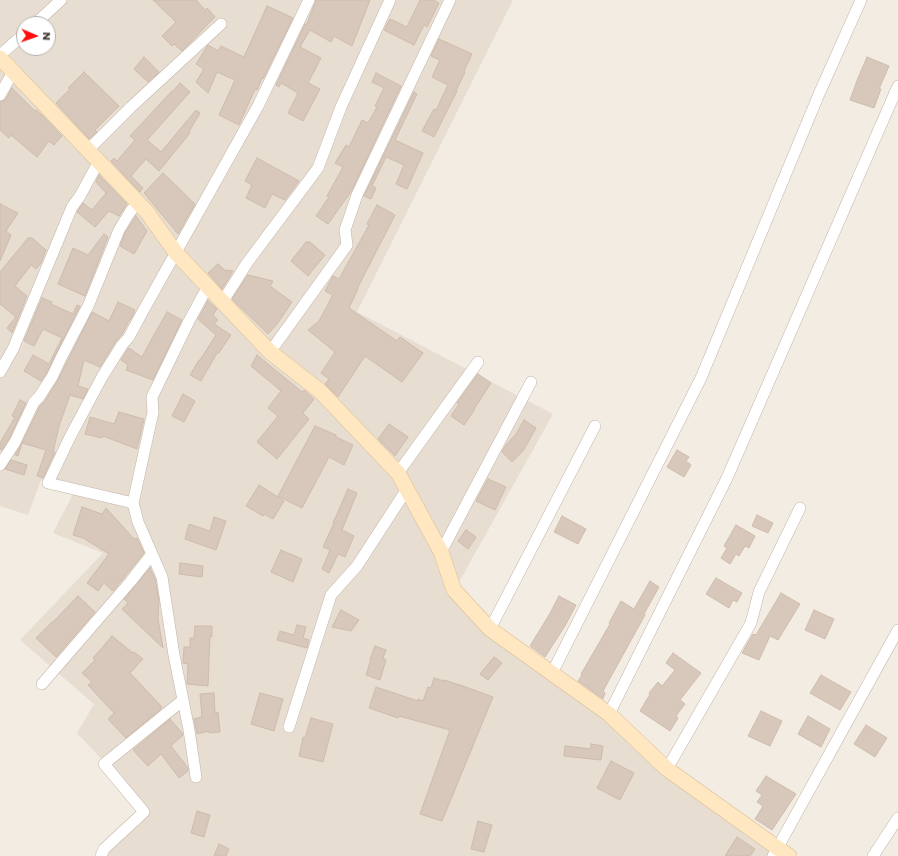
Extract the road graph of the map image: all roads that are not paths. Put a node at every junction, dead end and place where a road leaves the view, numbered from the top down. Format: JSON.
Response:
{"nodes":[{"id":1,"x":61,"y":0,"type":"edge"},
{"id":2,"x":309,"y":0,"type":"edge"},
{"id":3,"x":390,"y":0,"type":"edge"},
{"id":4,"x":450,"y":0,"type":"edge"},
{"id":5,"x":861,"y":0,"type":"edge"},
{"id":6,"x":44,"y":16,"type":"edge"},
{"id":7,"x":221,"y":24,"type":"dead end"},
{"id":8,"x":16,"y":41,"type":"edge"},
{"id":9,"x":0,"y":55,"type":"edge"},
{"id":10,"x":0,"y":58,"type":"edge"},
{"id":11,"x":13,"y":72,"type":"junction"},
{"id":12,"x":898,"y":86,"type":"edge"},
{"id":13,"x":0,"y":95,"type":"edge"},
{"id":14,"x":88,"y":150,"type":"junction"},
{"id":15,"x":99,"y":161,"type":"junction"},
{"id":16,"x":138,"y":202,"type":"junction"},
{"id":17,"x":176,"y":252,"type":"junction"},
{"id":18,"x":208,"y":286,"type":"junction"},
{"id":19,"x":222,"y":301,"type":"junction"},
{"id":20,"x":270,"y":352,"type":"junction"},
{"id":21,"x":478,"y":362,"type":"dead end"},
{"id":22,"x":0,"y":372,"type":"edge"},
{"id":23,"x":531,"y":382,"type":"dead end"},
{"id":24,"x":595,"y":426,"type":"dead end"},
{"id":25,"x":0,"y":464,"type":"edge"},
{"id":26,"x":398,"y":473,"type":"junction"},
{"id":27,"x":407,"y":489,"type":"junction"},
{"id":28,"x":133,"y":503,"type":"junction"},
{"id":29,"x":800,"y":508,"type":"dead end"},
{"id":30,"x":441,"y":552,"type":"junction"},
{"id":31,"x":152,"y":554,"type":"junction"},
{"id":32,"x":490,"y":629,"type":"junction"},
{"id":33,"x":898,"y":630,"type":"edge"},
{"id":34,"x":552,"y":673,"type":"junction"},
{"id":35,"x":42,"y":684,"type":"dead end"},
{"id":36,"x":183,"y":700,"type":"junction"},
{"id":37,"x":609,"y":714,"type":"junction"},
{"id":38,"x":289,"y":726,"type":"dead end"},
{"id":39,"x":667,"y":769,"type":"junction"},
{"id":40,"x":196,"y":776,"type":"dead end"},
{"id":41,"x":898,"y":818,"type":"edge"},
{"id":42,"x":780,"y":854,"type":"edge"},
{"id":43,"x":101,"y":856,"type":"edge"},
{"id":44,"x":873,"y":856,"type":"edge"}],
"edges":[{"from":1,"to":6,"type":"street"},
{"from":2,"to":17,"type":"street"},
{"from":3,"to":19,"type":"street"},
{"from":4,"to":20,"type":"street"},
{"from":5,"to":34,"type":"street"},
{"from":7,"to":14,"type":"street"},
{"from":8,"to":9,"type":"street"},
{"from":10,"to":11,"type":"street"},
{"from":11,"to":13,"type":"street"},
{"from":11,"to":14,"type":"street"},
{"from":12,"to":37,"type":"street"},
{"from":14,"to":15,"type":"street"},
{"from":15,"to":16,"type":"street"},
{"from":15,"to":22,"type":"street"},
{"from":16,"to":17,"type":"street"},
{"from":16,"to":25,"type":"street"},
{"from":17,"to":18,"type":"street"},
{"from":17,"to":28,"type":"street"},
{"from":18,"to":19,"type":"street"},
{"from":18,"to":28,"type":"street"},
{"from":19,"to":20,"type":"street"},
{"from":20,"to":26,"type":"street"},
{"from":21,"to":26,"type":"street"},
{"from":23,"to":30,"type":"street"},
{"from":24,"to":32,"type":"street"},
{"from":26,"to":27,"type":"street"},
{"from":27,"to":30,"type":"street"},
{"from":27,"to":38,"type":"street"},
{"from":28,"to":31,"type":"street"},
{"from":29,"to":39,"type":"street"},
{"from":30,"to":32,"type":"street"},
{"from":31,"to":35,"type":"street"},
{"from":31,"to":36,"type":"street"},
{"from":32,"to":34,"type":"street"},
{"from":33,"to":42,"type":"street"},
{"from":34,"to":37,"type":"street"},
{"from":36,"to":40,"type":"street"},
{"from":36,"to":43,"type":"street"},
{"from":37,"to":39,"type":"street"},
{"from":39,"to":42,"type":"street"},
{"from":41,"to":44,"type":"street"}]}
